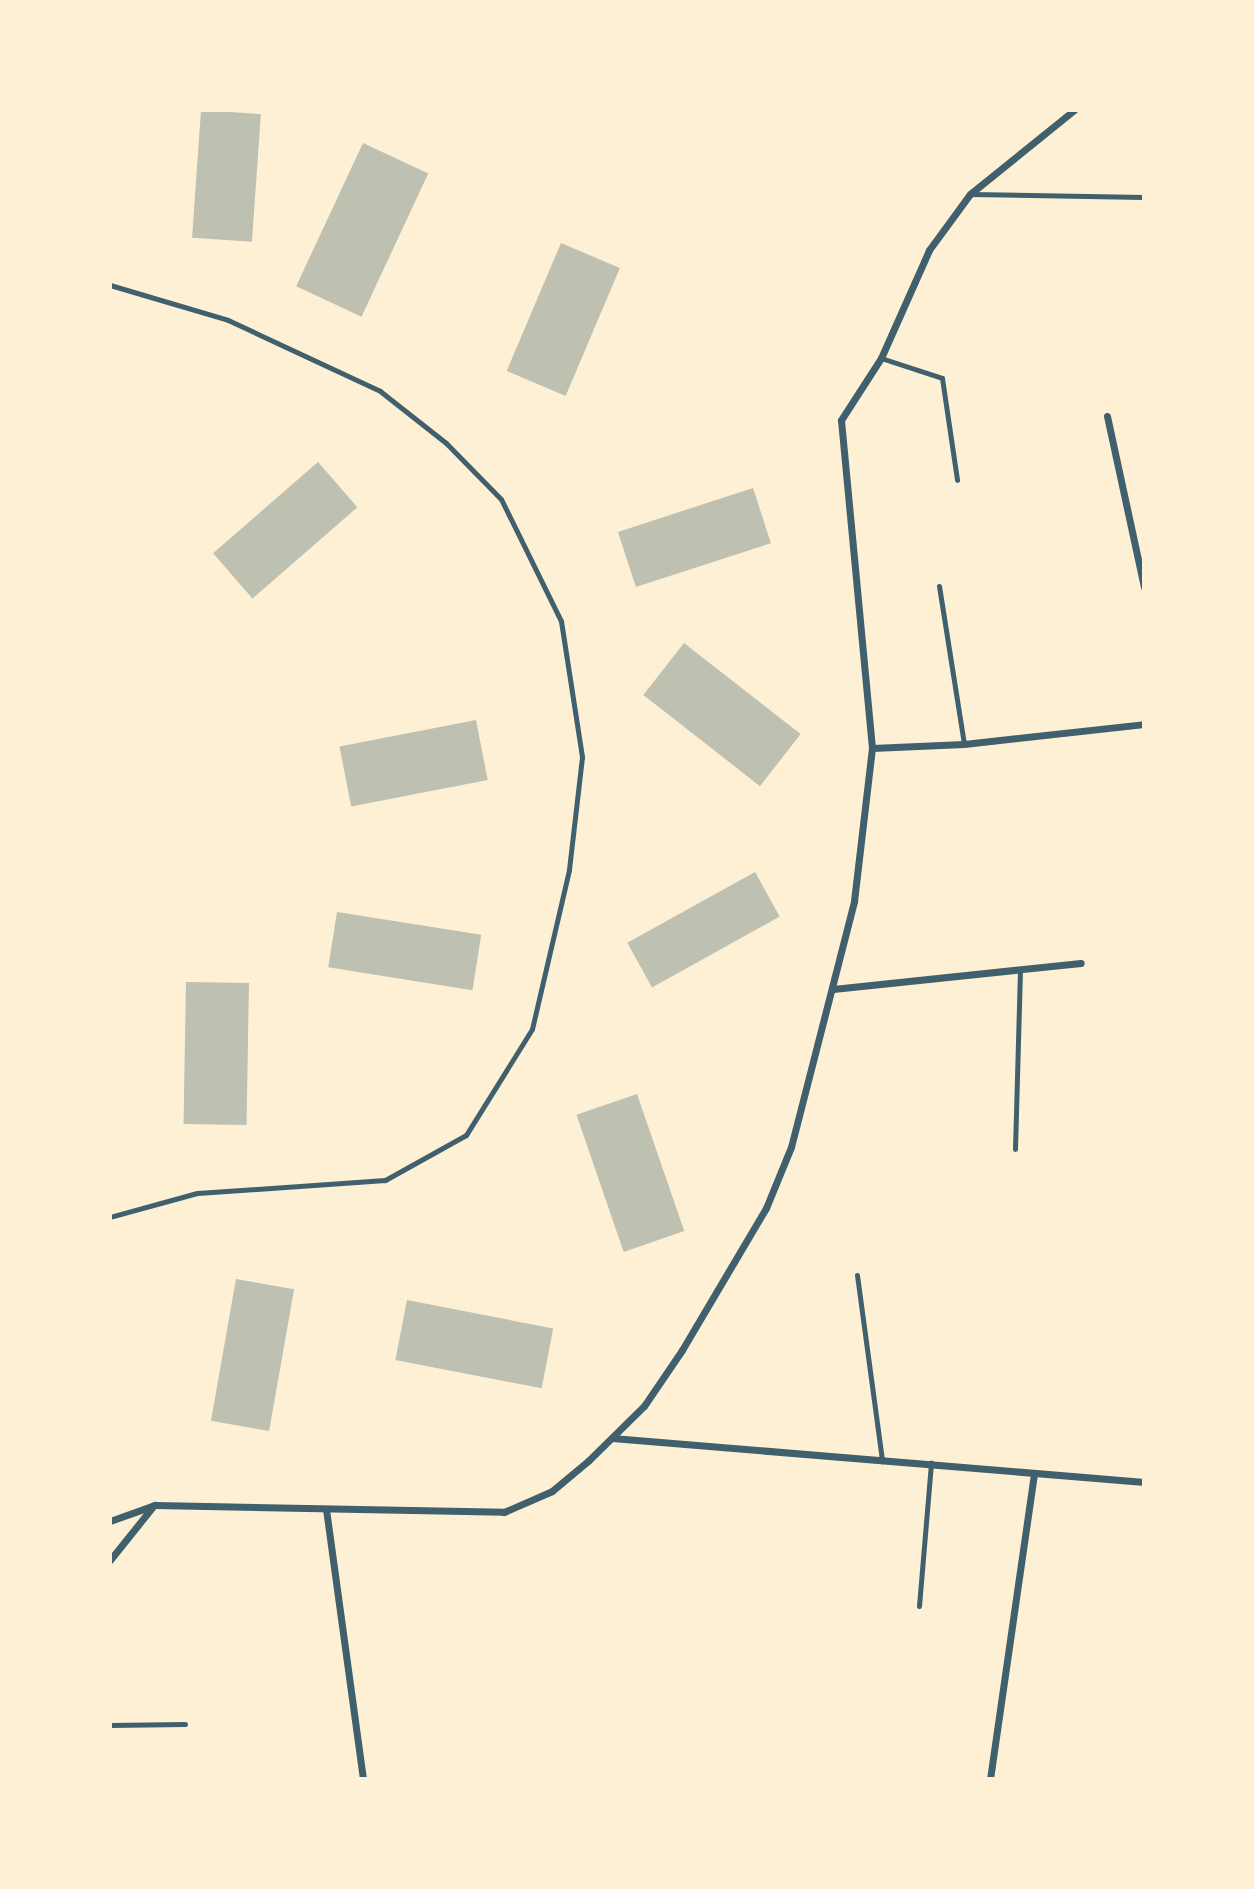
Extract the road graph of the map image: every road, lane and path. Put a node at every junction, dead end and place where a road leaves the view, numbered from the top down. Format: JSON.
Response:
{"nodes":[{"id":1,"x":1074,"y":110,"type":"edge"},
{"id":2,"x":970,"y":194,"type":"junction"},
{"id":3,"x":1144,"y":197,"type":"edge"},
{"id":4,"x":110,"y":285,"type":"edge"},
{"id":5,"x":881,"y":358,"type":"junction"},
{"id":6,"x":1107,"y":416,"type":"dead end"},
{"id":7,"x":957,"y":480,"type":"dead end"},
{"id":8,"x":939,"y":586,"type":"dead end"},
{"id":9,"x":1144,"y":587,"type":"edge"},
{"id":10,"x":1144,"y":724,"type":"edge"},
{"id":11,"x":964,"y":744,"type":"junction"},
{"id":12,"x":872,"y":748,"type":"junction"},
{"id":13,"x":1081,"y":963,"type":"dead end"},
{"id":14,"x":1020,"y":971,"type":"junction"},
{"id":15,"x":833,"y":989,"type":"junction"},
{"id":16,"x":1015,"y":1149,"type":"dead end"},
{"id":17,"x":110,"y":1217,"type":"edge"},
{"id":18,"x":857,"y":1275,"type":"dead end"},
{"id":19,"x":612,"y":1438,"type":"junction"},
{"id":20,"x":882,"y":1461,"type":"junction"},
{"id":21,"x":931,"y":1462,"type":"junction"},
{"id":22,"x":1034,"y":1474,"type":"junction"},
{"id":23,"x":1144,"y":1482,"type":"edge"},
{"id":24,"x":155,"y":1505,"type":"junction"},
{"id":25,"x":326,"y":1509,"type":"junction"},
{"id":26,"x":110,"y":1521,"type":"edge"},
{"id":27,"x":110,"y":1560,"type":"edge"},
{"id":28,"x":919,"y":1606,"type":"dead end"},
{"id":29,"x":185,"y":1724,"type":"dead end"},
{"id":30,"x":110,"y":1725,"type":"edge"},
{"id":31,"x":363,"y":1779,"type":"edge"},
{"id":32,"x":990,"y":1779,"type":"edge"}],
"edges":[{"from":1,"to":2,"type":"street"},
{"from":2,"to":3,"type":"lane"},
{"from":2,"to":5,"type":"street"},
{"from":4,"to":17,"type":"lane"},
{"from":5,"to":7,"type":"lane"},
{"from":5,"to":12,"type":"street"},
{"from":6,"to":9,"type":"street"},
{"from":8,"to":11,"type":"lane"},
{"from":10,"to":11,"type":"street"},
{"from":11,"to":12,"type":"street"},
{"from":12,"to":15,"type":"street"},
{"from":13,"to":14,"type":"street"},
{"from":14,"to":15,"type":"street"},
{"from":14,"to":16,"type":"lane"},
{"from":15,"to":19,"type":"street"},
{"from":18,"to":20,"type":"lane"},
{"from":19,"to":20,"type":"street"},
{"from":19,"to":25,"type":"street"},
{"from":20,"to":21,"type":"street"},
{"from":21,"to":22,"type":"street"},
{"from":21,"to":28,"type":"lane"},
{"from":22,"to":23,"type":"street"},
{"from":22,"to":32,"type":"street"},
{"from":24,"to":25,"type":"street"},
{"from":24,"to":26,"type":"street"},
{"from":24,"to":27,"type":"street"},
{"from":25,"to":31,"type":"street"},
{"from":29,"to":30,"type":"lane"}]}
